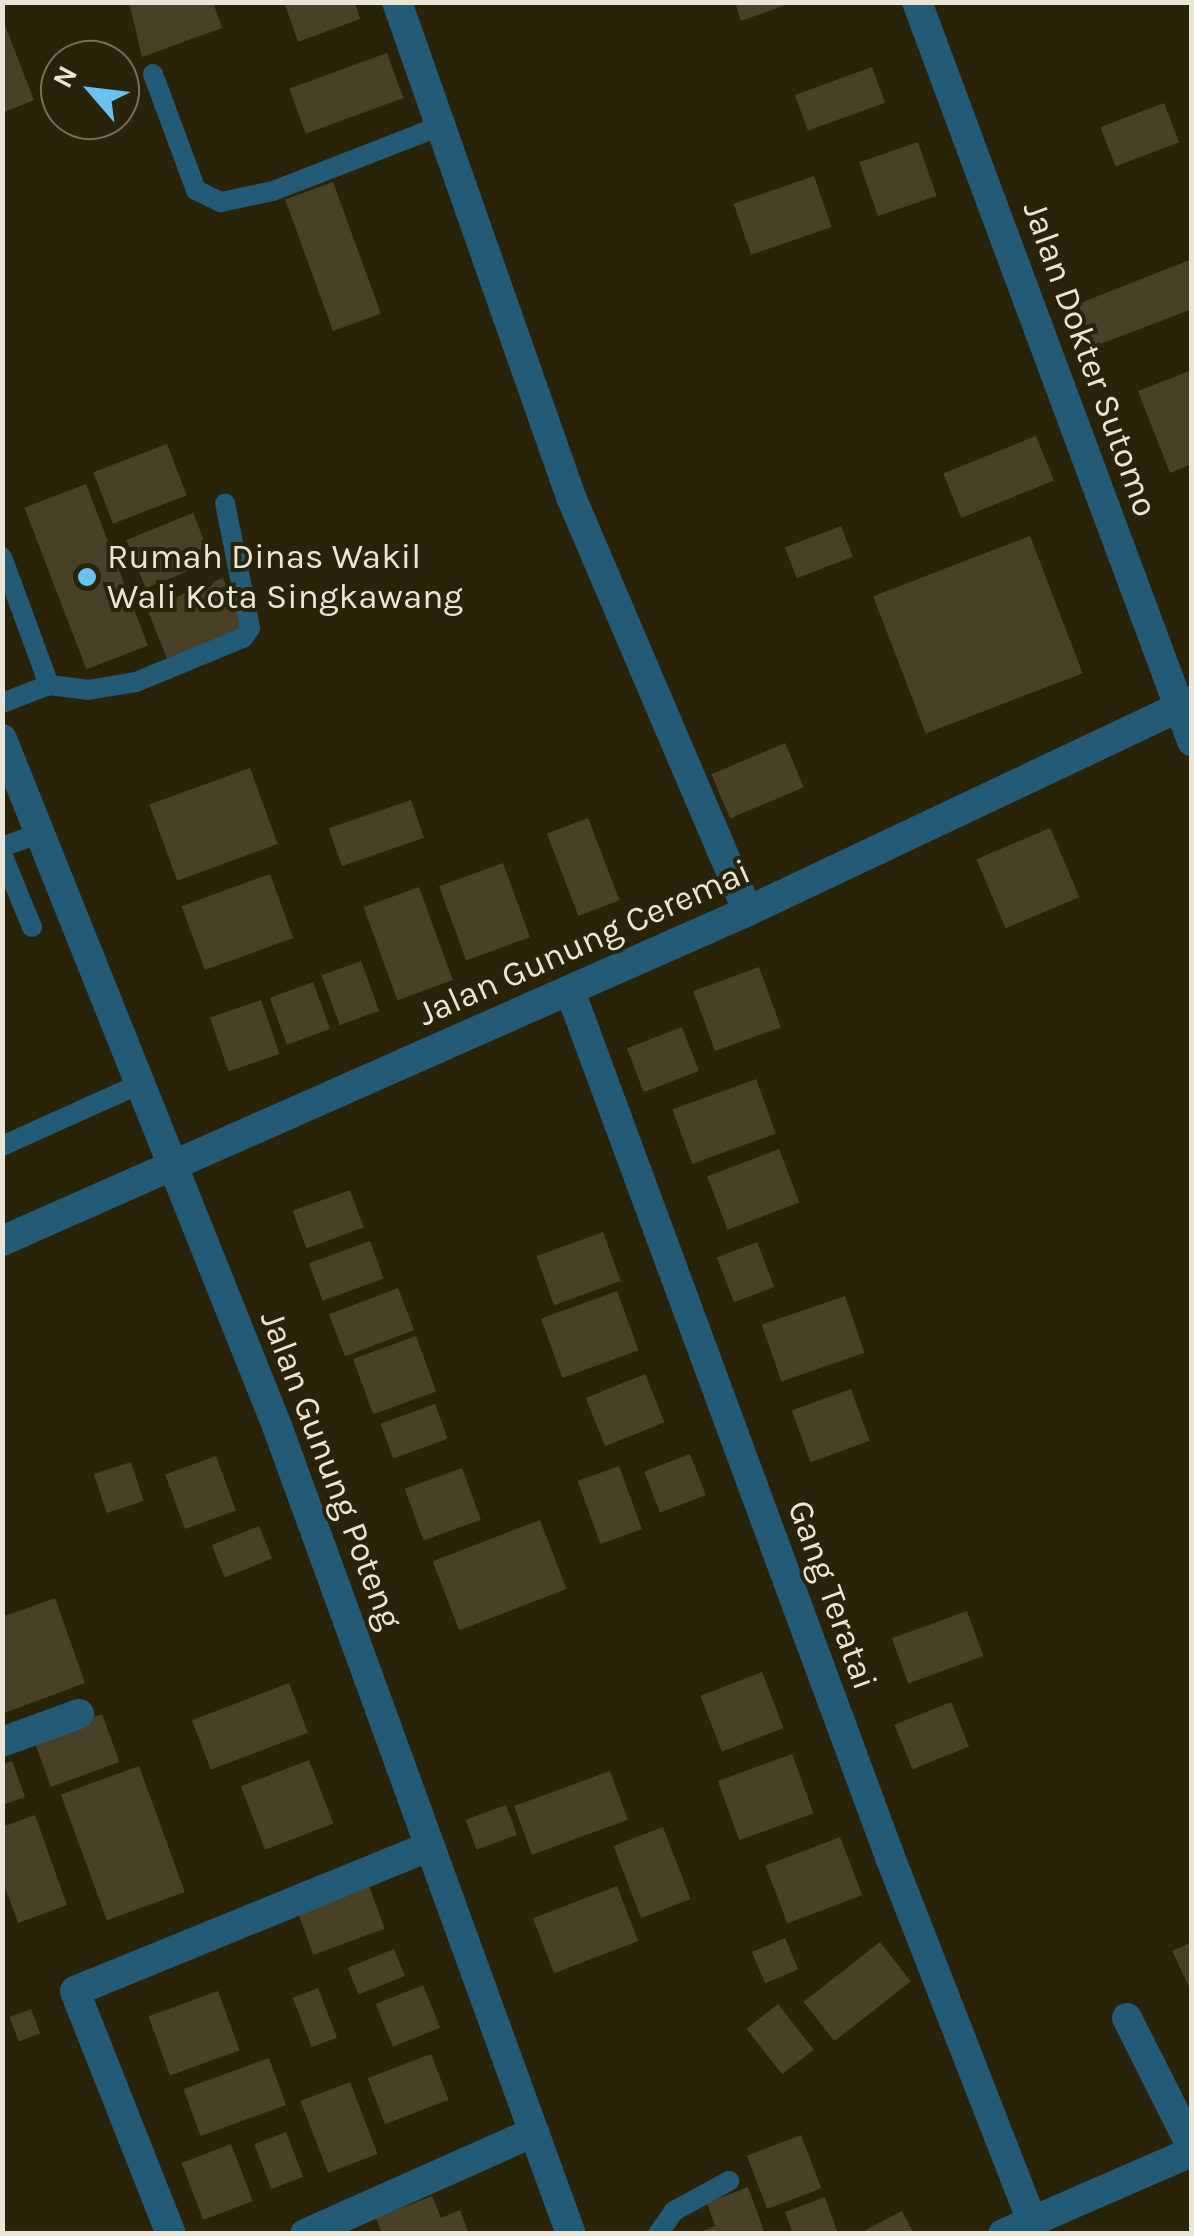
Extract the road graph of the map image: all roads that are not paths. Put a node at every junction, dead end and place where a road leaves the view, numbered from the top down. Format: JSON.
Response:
{"nodes":[{"id":1,"x":397,"y":2,"type":"edge"},
{"id":2,"x":917,"y":2,"type":"edge"},
{"id":3,"x":153,"y":74,"type":"dead end"},
{"id":4,"x":441,"y":126,"type":"junction"},
{"id":5,"x":224,"y":503,"type":"dead end"},
{"id":6,"x":2,"y":557,"type":"edge"},
{"id":7,"x":50,"y":685,"type":"junction"},
{"id":8,"x":2,"y":703,"type":"edge"},
{"id":9,"x":1185,"y":704,"type":"edge"},
{"id":10,"x":2,"y":739,"type":"edge"},
{"id":11,"x":1192,"y":741,"type":"edge"},
{"id":12,"x":40,"y":833,"type":"junction"},
{"id":13,"x":2,"y":850,"type":"edge"},
{"id":14,"x":748,"y":911,"type":"junction"},
{"id":15,"x":32,"y":926,"type":"dead end"},
{"id":16,"x":570,"y":991,"type":"junction"},
{"id":17,"x":139,"y":1084,"type":"junction"},
{"id":18,"x":2,"y":1146,"type":"edge"},
{"id":19,"x":173,"y":1169,"type":"junction"},
{"id":20,"x":2,"y":1240,"type":"edge"},
{"id":21,"x":79,"y":1714,"type":"dead end"},
{"id":22,"x":2,"y":1742,"type":"edge"},
{"id":23,"x":430,"y":1846,"type":"junction"},
{"id":24,"x":1127,"y":2018,"type":"dead end"},
{"id":25,"x":534,"y":2132,"type":"junction"},
{"id":26,"x":1192,"y":2150,"type":"edge"},
{"id":27,"x":729,"y":2181,"type":"dead end"},
{"id":28,"x":1032,"y":2221,"type":"junction"},
{"id":29,"x":171,"y":2234,"type":"edge"},
{"id":30,"x":305,"y":2234,"type":"edge"},
{"id":31,"x":571,"y":2234,"type":"edge"},
{"id":32,"x":658,"y":2234,"type":"edge"},
{"id":33,"x":1003,"y":2234,"type":"edge"}],
"edges":[{"from":1,"to":4,"type":"street"},
{"from":2,"to":9,"type":"street","name":"Jalan Dokter Sutomo"},
{"from":3,"to":4,"type":"lane"},
{"from":4,"to":14,"type":"street"},
{"from":5,"to":7,"type":"lane"},
{"from":6,"to":7,"type":"lane"},
{"from":7,"to":8,"type":"lane"},
{"from":9,"to":11,"type":"street","name":"Jalan Dokter Sutomo"},
{"from":9,"to":14,"type":"street","name":"Jalan Gunung Ceremai"},
{"from":10,"to":12,"type":"street","name":"Jalan Gunung Poteng"},
{"from":12,"to":13,"type":"lane"},
{"from":12,"to":17,"type":"street","name":"Jalan Gunung Poteng"},
{"from":13,"to":15,"type":"lane"},
{"from":14,"to":16,"type":"street","name":"Jalan Gunung Ceremai"},
{"from":16,"to":19,"type":"street","name":"Jalan Gunung Ceremai"},
{"from":16,"to":28,"type":"street","name":"Gang Teratai"},
{"from":17,"to":18,"type":"lane"},
{"from":17,"to":19,"type":"street","name":"Jalan Gunung Poteng"},
{"from":19,"to":20,"type":"street","name":"Jalan Gunung Ceremai"},
{"from":19,"to":23,"type":"street","name":"Jalan Gunung Poteng"},
{"from":21,"to":22,"type":"street"},
{"from":23,"to":25,"type":"street","name":"Jalan Gunung Poteng"},
{"from":23,"to":29,"type":"street"},
{"from":24,"to":26,"type":"street"},
{"from":25,"to":30,"type":"street"},
{"from":25,"to":31,"type":"street","name":"Jalan Gunung Poteng"},
{"from":26,"to":28,"type":"street"},
{"from":27,"to":32,"type":"lane"},
{"from":28,"to":33,"type":"street"}]}
